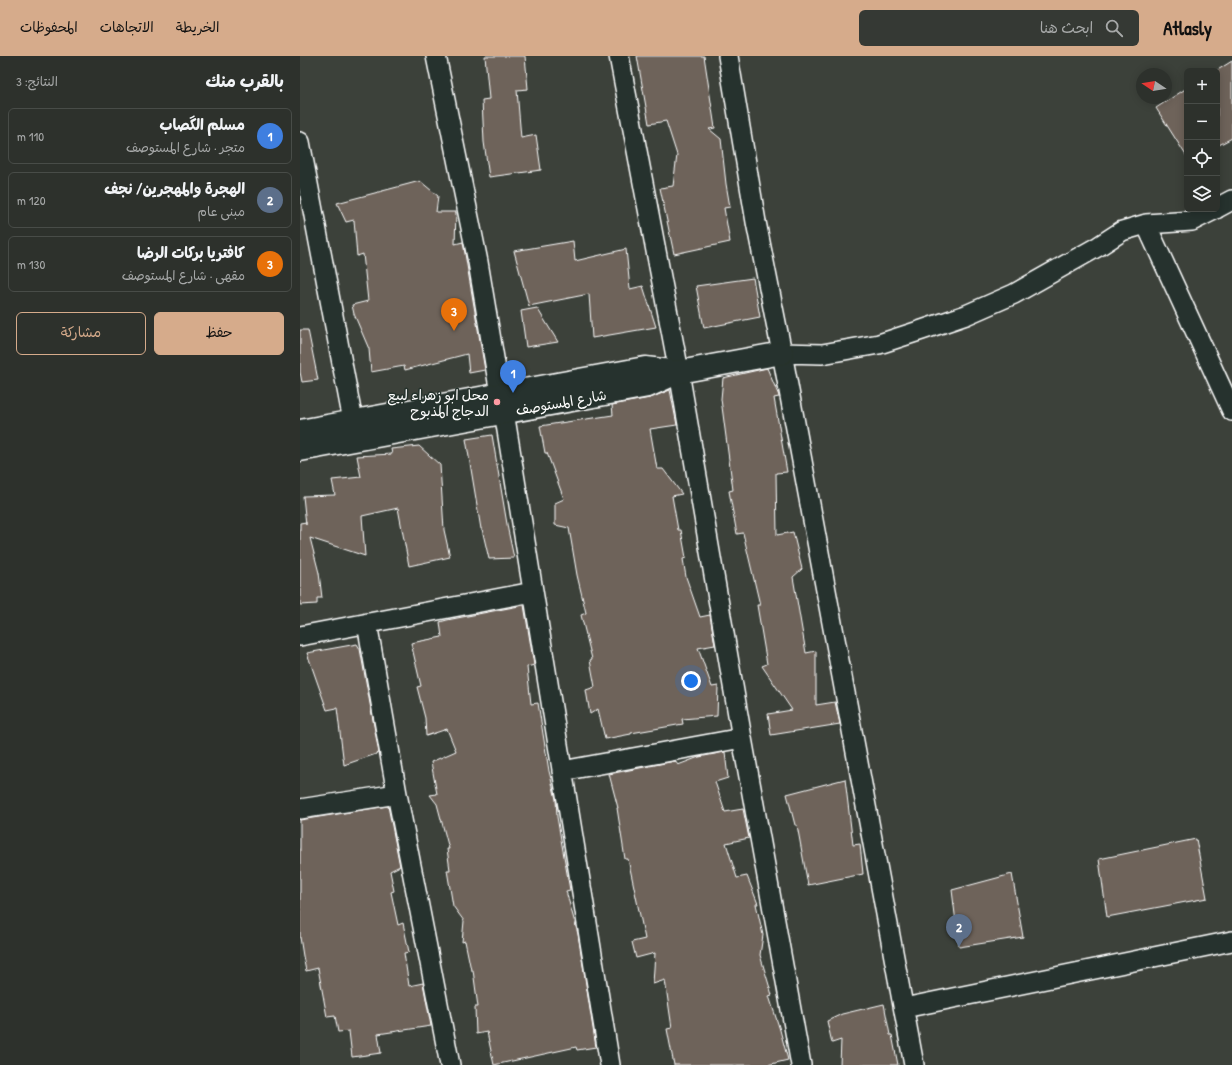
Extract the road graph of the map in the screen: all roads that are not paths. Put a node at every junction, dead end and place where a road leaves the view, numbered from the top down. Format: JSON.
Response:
{"nodes":[{"id":1,"x":436,"y":56,"type":"edge"},
{"id":2,"x":619,"y":56,"type":"edge"},
{"id":3,"x":728,"y":56,"type":"edge"},
{"id":4,"x":300,"y":142,"type":"edge"},
{"id":5,"x":1232,"y":200,"type":"edge"},
{"id":6,"x":1220,"y":207,"type":"edge"},
{"id":7,"x":1210,"y":212,"type":"edge"},
{"id":8,"x":1146,"y":224,"type":"junction"},
{"id":9,"x":782,"y":353,"type":"junction"},
{"id":10,"x":679,"y":372,"type":"junction"},
{"id":11,"x":502,"y":403,"type":"junction"},
{"id":12,"x":1232,"y":411,"type":"edge"},
{"id":13,"x":353,"y":421,"type":"junction"},
{"id":14,"x":300,"y":430,"type":"edge"},
{"id":15,"x":300,"y":450,"type":"edge"},
{"id":16,"x":532,"y":592,"type":"junction"},
{"id":17,"x":367,"y":623,"type":"junction"},
{"id":18,"x":300,"y":636,"type":"edge"},
{"id":19,"x":742,"y":738,"type":"junction"},
{"id":20,"x":562,"y":771,"type":"junction"},
{"id":21,"x":397,"y":794,"type":"junction"},
{"id":22,"x":300,"y":810,"type":"edge"},
{"id":23,"x":1232,"y":941,"type":"edge"},
{"id":24,"x":904,"y":1008,"type":"junction"},
{"id":25,"x":450,"y":1065,"type":"edge"},
{"id":26,"x":609,"y":1065,"type":"edge"},
{"id":27,"x":801,"y":1065,"type":"edge"},
{"id":28,"x":914,"y":1065,"type":"edge"}],
"edges":[{"from":1,"to":11,"type":"street"},
{"from":2,"to":10,"type":"street"},
{"from":3,"to":9,"type":"street"},
{"from":4,"to":13,"type":"street"},
{"from":5,"to":6,"type":"street"},
{"from":7,"to":8,"type":"street"},
{"from":8,"to":9,"type":"street"},
{"from":8,"to":12,"type":"street"},
{"from":9,"to":10,"type":"street","name":"شارع المستوصف"},
{"from":9,"to":24,"type":"street"},
{"from":10,"to":11,"type":"street","name":"شارع المستوصف"},
{"from":10,"to":19,"type":"street"},
{"from":11,"to":13,"type":"street","name":"شارع المستوصف"},
{"from":11,"to":15,"type":"street","name":"شارع المستوصف"},
{"from":11,"to":16,"type":"street"},
{"from":13,"to":14,"type":"street","name":"شارع المستوصف"},
{"from":16,"to":17,"type":"street"},
{"from":16,"to":20,"type":"street"},
{"from":17,"to":18,"type":"street"},
{"from":17,"to":21,"type":"street"},
{"from":19,"to":20,"type":"street"},
{"from":19,"to":27,"type":"street"},
{"from":20,"to":26,"type":"street"},
{"from":21,"to":22,"type":"street"},
{"from":21,"to":25,"type":"street"},
{"from":23,"to":24,"type":"street"},
{"from":24,"to":28,"type":"street"}]}
